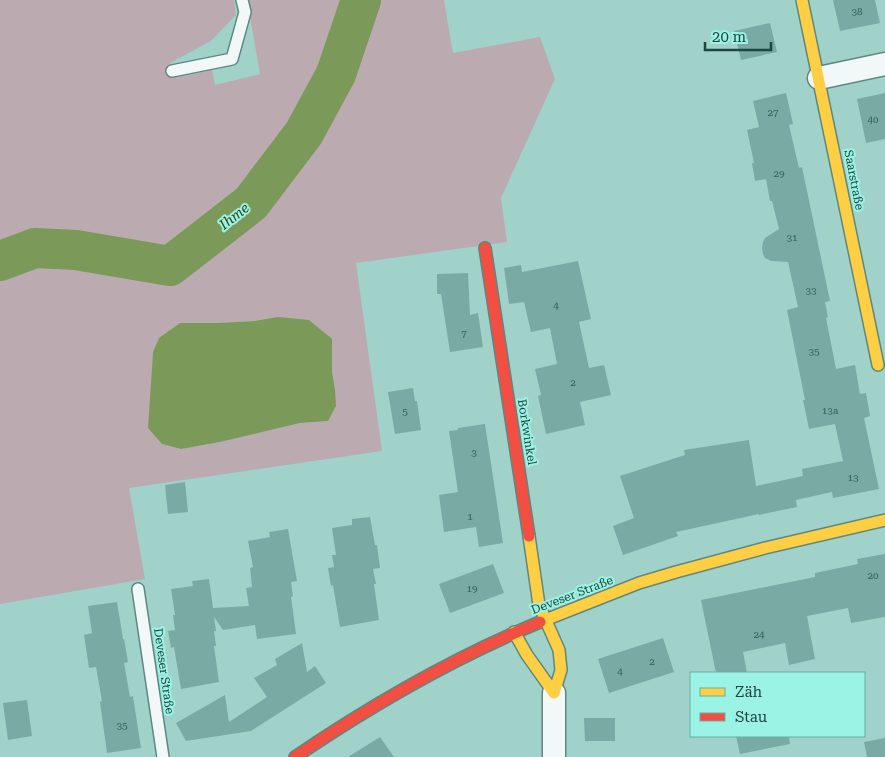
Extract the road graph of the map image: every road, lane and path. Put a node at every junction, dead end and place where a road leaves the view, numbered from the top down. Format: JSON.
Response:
{"nodes":[{"id":1,"x":242,"y":0,"type":"edge"},
{"id":2,"x":802,"y":0,"type":"edge"},
{"id":3,"x":885,"y":64,"type":"edge"},
{"id":4,"x":172,"y":71,"type":"dead end"},
{"id":5,"x":820,"y":78,"type":"junction"},
{"id":6,"x":485,"y":248,"type":"dead end"},
{"id":7,"x":878,"y":365,"type":"dead end"},
{"id":8,"x":885,"y":520,"type":"edge"},
{"id":9,"x":138,"y":589,"type":"dead end"},
{"id":10,"x":546,"y":619,"type":"junction"},
{"id":11,"x":514,"y":632,"type":"junction"},
{"id":12,"x":554,"y":692,"type":"junction"},
{"id":13,"x":163,"y":757,"type":"edge"},
{"id":14,"x":295,"y":757,"type":"edge"},
{"id":15,"x":554,"y":757,"type":"edge"}],
"edges":[{"from":1,"to":4,"type":"lane"},
{"from":2,"to":5,"type":"street","name":"Saarstraße"},
{"from":3,"to":5,"type":"street"},
{"from":5,"to":7,"type":"street","name":"Saarstraße"},
{"from":6,"to":10,"type":"street","name":"Borkwinkel"},
{"from":8,"to":10,"type":"street","name":"Deveser Straße"},
{"from":9,"to":13,"type":"lane","name":"Deveser Straße"},
{"from":10,"to":11,"type":"street","name":"Deveser Straße"},
{"from":10,"to":12,"type":"street","name":"Borkwinkel"},
{"from":11,"to":12,"type":"street"},
{"from":11,"to":14,"type":"street","name":"Deveser Straße"},
{"from":12,"to":15,"type":"street"}]}
